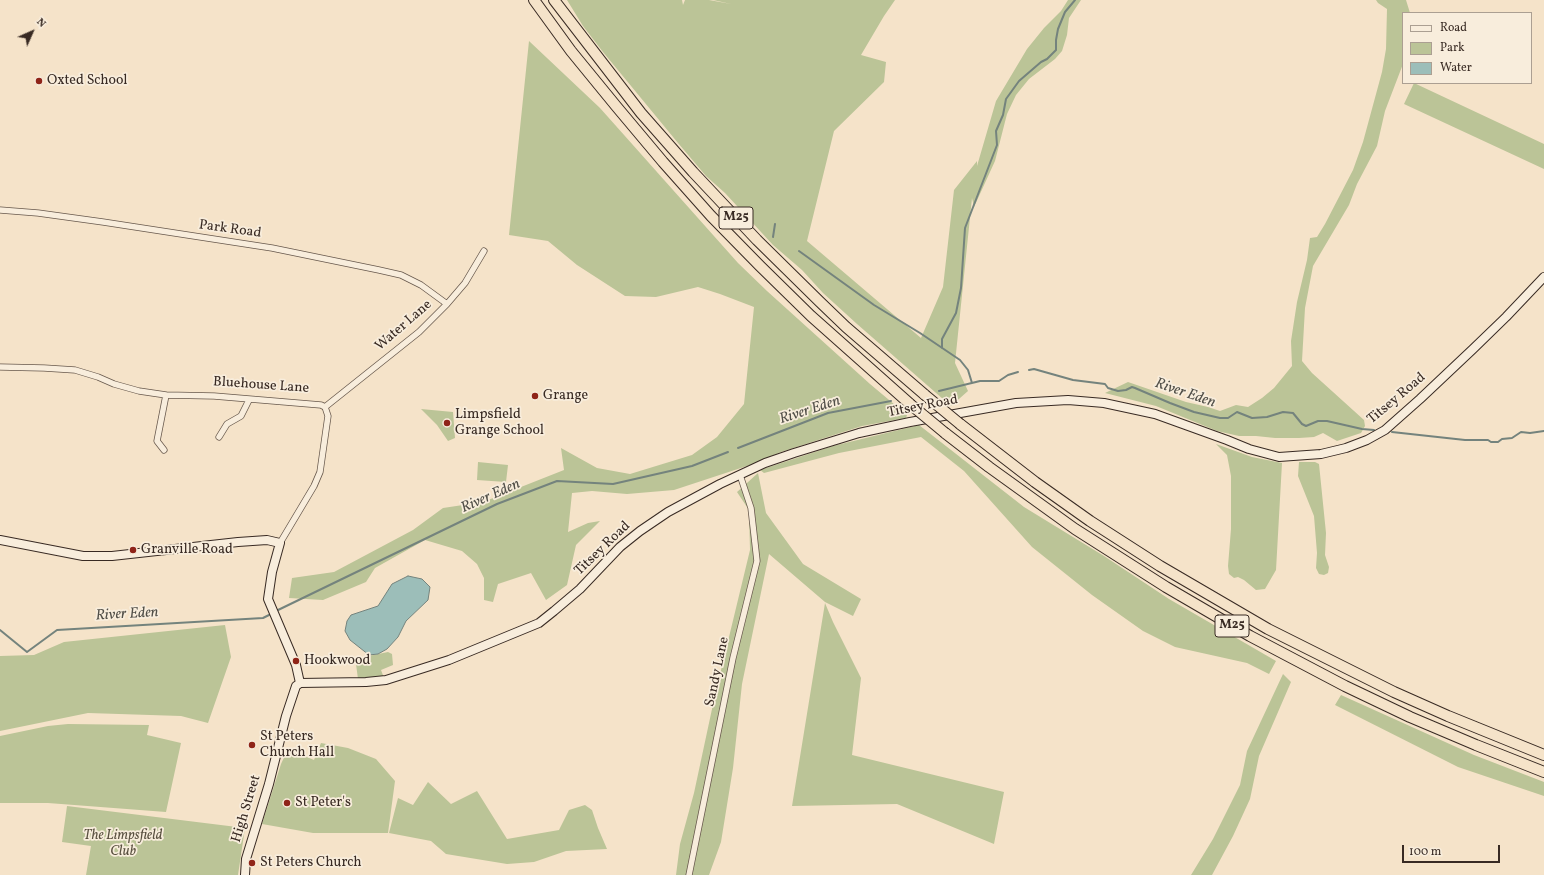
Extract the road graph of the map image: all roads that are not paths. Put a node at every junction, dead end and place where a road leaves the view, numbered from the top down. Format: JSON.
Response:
{"nodes":[{"id":1,"x":534,"y":0,"type":"edge"},
{"id":2,"x":554,"y":0,"type":"edge"},
{"id":3,"x":0,"y":210,"type":"edge"},
{"id":4,"x":484,"y":251,"type":"dead end"},
{"id":5,"x":1544,"y":277,"type":"edge"},
{"id":6,"x":447,"y":304,"type":"junction"},
{"id":7,"x":0,"y":368,"type":"edge"},
{"id":8,"x":166,"y":395,"type":"junction"},
{"id":9,"x":249,"y":400,"type":"junction"},
{"id":10,"x":325,"y":407,"type":"junction"},
{"id":11,"x":219,"y":437,"type":"dead end"},
{"id":12,"x":164,"y":450,"type":"dead end"},
{"id":13,"x":740,"y":475,"type":"junction"},
{"id":14,"x":0,"y":540,"type":"edge"},
{"id":15,"x":280,"y":543,"type":"junction"},
{"id":16,"x":300,"y":683,"type":"junction"},
{"id":17,"x":1544,"y":755,"type":"edge"},
{"id":18,"x":1544,"y":772,"type":"edge"},
{"id":19,"x":245,"y":875,"type":"edge"},
{"id":20,"x":689,"y":875,"type":"edge"}],
"edges":[{"from":1,"to":18,"type":"highway","number":"M25","bridge":true},
{"from":2,"to":17,"type":"highway","number":"M25","bridge":true},
{"from":3,"to":6,"type":"street","name":"Park Road"},
{"from":4,"to":6,"type":"street","name":"Water Lane"},
{"from":5,"to":13,"type":"main road","name":"Titsey Road"},
{"from":6,"to":10,"type":"street","name":"Water Lane"},
{"from":7,"to":8,"type":"street","name":"Bluehouse Lane"},
{"from":8,"to":9,"type":"street","name":"Bluehouse Lane"},
{"from":8,"to":12,"type":"street"},
{"from":9,"to":10,"type":"street","name":"Bluehouse Lane"},
{"from":9,"to":11,"type":"street"},
{"from":10,"to":15,"type":"street","name":"Bluehouse Lane"},
{"from":13,"to":16,"type":"main road","name":"Titsey Road"},
{"from":13,"to":20,"type":"street","name":"Sandy Lane"},
{"from":14,"to":15,"type":"main road"},
{"from":15,"to":16,"type":"main road","name":"Bluehouse Lane"},
{"from":16,"to":19,"type":"main road","name":"High Street"}]}
